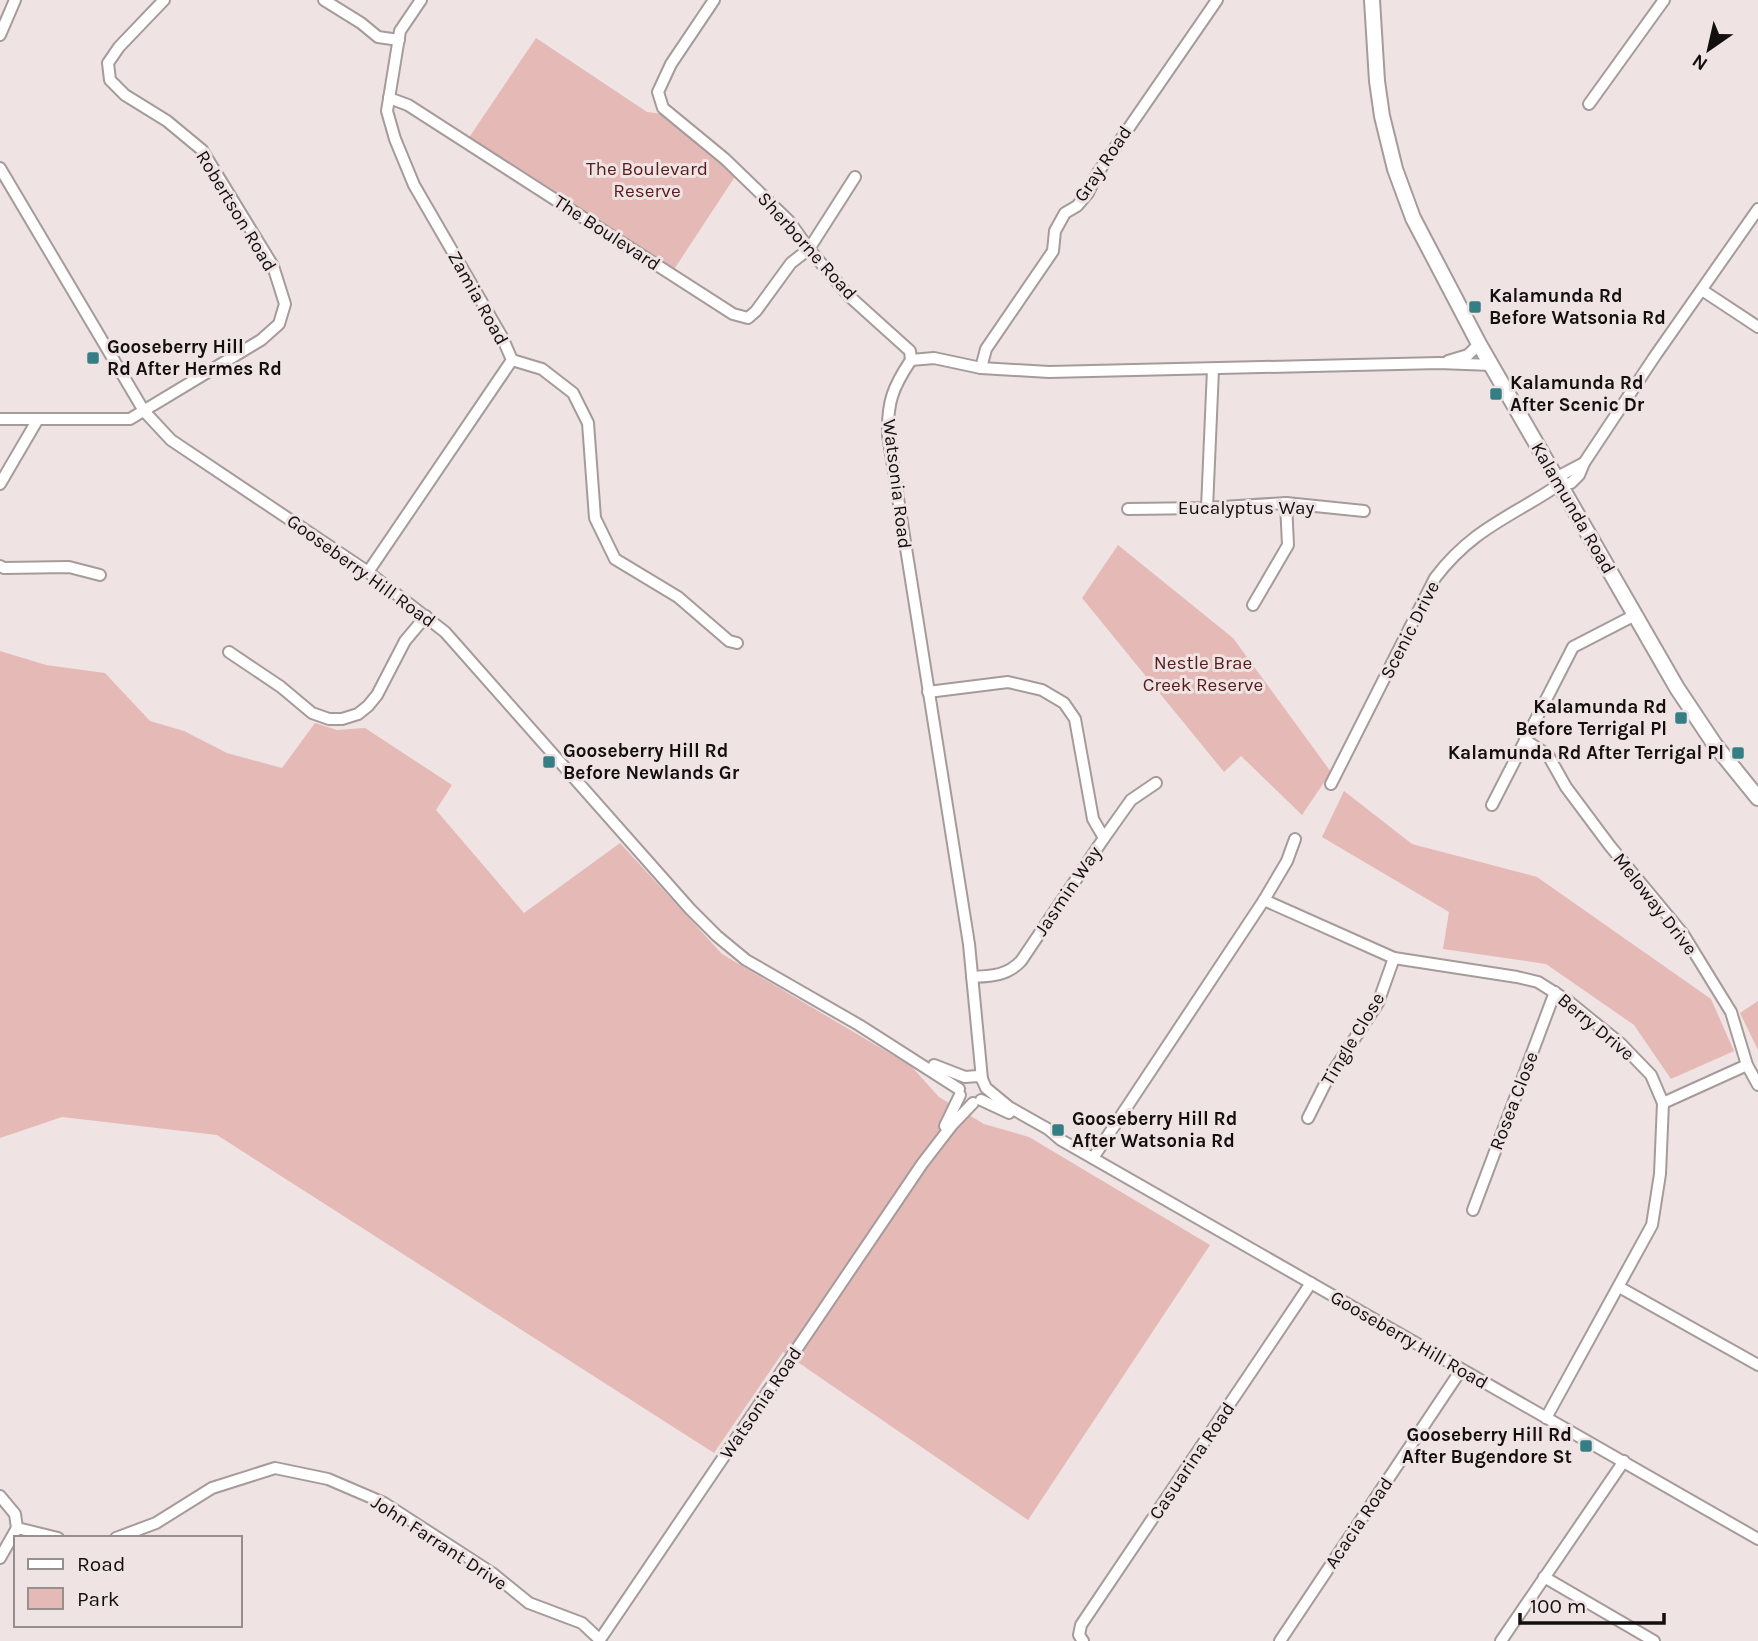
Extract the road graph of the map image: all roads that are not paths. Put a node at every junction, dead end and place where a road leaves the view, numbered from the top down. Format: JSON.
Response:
{"nodes":[{"id":1,"x":15,"y":0,"type":"edge"},
{"id":2,"x":164,"y":0,"type":"edge"},
{"id":3,"x":324,"y":0,"type":"edge"},
{"id":4,"x":422,"y":0,"type":"edge"},
{"id":5,"x":714,"y":0,"type":"edge"},
{"id":6,"x":1217,"y":0,"type":"edge"},
{"id":7,"x":1372,"y":0,"type":"edge"},
{"id":8,"x":1664,"y":0,"type":"edge"},
{"id":9,"x":0,"y":35,"type":"edge"},
{"id":10,"x":399,"y":40,"type":"junction"},
{"id":11,"x":389,"y":98,"type":"junction"},
{"id":12,"x":1589,"y":104,"type":"dead end"},
{"id":13,"x":0,"y":168,"type":"edge"},
{"id":14,"x":855,"y":177,"type":"dead end"},
{"id":15,"x":1758,"y":209,"type":"edge"},
{"id":16,"x":810,"y":249,"type":"junction"},
{"id":17,"x":1702,"y":290,"type":"junction"},
{"id":18,"x":1758,"y":327,"type":"edge"},
{"id":19,"x":1479,"y":344,"type":"junction"},
{"id":20,"x":512,"y":360,"type":"junction"},
{"id":21,"x":911,"y":360,"type":"junction"},
{"id":22,"x":1439,"y":363,"type":"junction"},
{"id":23,"x":1492,"y":365,"type":"junction"},
{"id":24,"x":981,"y":368,"type":"junction"},
{"id":25,"x":1213,"y":369,"type":"junction"},
{"id":26,"x":144,"y":411,"type":"junction"},
{"id":27,"x":0,"y":419,"type":"edge"},
{"id":28,"x":38,"y":419,"type":"junction"},
{"id":29,"x":0,"y":484,"type":"edge"},
{"id":30,"x":1560,"y":484,"type":"junction"},
{"id":31,"x":1286,"y":503,"type":"junction"},
{"id":32,"x":1207,"y":508,"type":"junction"},
{"id":33,"x":1128,"y":509,"type":"dead end"},
{"id":34,"x":1364,"y":511,"type":"dead end"},
{"id":35,"x":0,"y":566,"type":"edge"},
{"id":36,"x":368,"y":572,"type":"junction"},
{"id":37,"x":100,"y":575,"type":"dead end"},
{"id":38,"x":1253,"y":605,"type":"dead end"},
{"id":39,"x":1635,"y":615,"type":"junction"},
{"id":40,"x":426,"y":616,"type":"junction"},
{"id":41,"x":737,"y":643,"type":"dead end"},
{"id":42,"x":229,"y":652,"type":"dead end"},
{"id":43,"x":928,"y":692,"type":"junction"},
{"id":44,"x":1525,"y":740,"type":"junction"},
{"id":45,"x":1156,"y":783,"type":"dead end"},
{"id":46,"x":1331,"y":784,"type":"dead end"},
{"id":47,"x":1758,"y":798,"type":"edge"},
{"id":48,"x":1492,"y":806,"type":"dead end"},
{"id":49,"x":1104,"y":838,"type":"junction"},
{"id":50,"x":1295,"y":839,"type":"dead end"},
{"id":51,"x":1264,"y":900,"type":"junction"},
{"id":52,"x":1394,"y":958,"type":"junction"},
{"id":53,"x":972,"y":977,"type":"junction"},
{"id":54,"x":1555,"y":992,"type":"junction"},
{"id":55,"x":859,"y":1024,"type":"junction"},
{"id":56,"x":980,"y":1053,"type":"junction"},
{"id":57,"x":1747,"y":1065,"type":"junction"},
{"id":58,"x":966,"y":1077,"type":"junction"},
{"id":59,"x":984,"y":1084,"type":"junction"},
{"id":60,"x":1758,"y":1085,"type":"edge"},
{"id":61,"x":959,"y":1092,"type":"junction"},
{"id":62,"x":977,"y":1102,"type":"junction"},
{"id":63,"x":1663,"y":1103,"type":"junction"},
{"id":64,"x":1308,"y":1118,"type":"dead end"},
{"id":65,"x":1061,"y":1140,"type":"junction"},
{"id":66,"x":1093,"y":1158,"type":"junction"},
{"id":67,"x":922,"y":1164,"type":"junction"},
{"id":68,"x":1473,"y":1210,"type":"dead end"},
{"id":69,"x":1311,"y":1283,"type":"junction"},
{"id":70,"x":1619,"y":1287,"type":"junction"},
{"id":71,"x":1758,"y":1365,"type":"edge"},
{"id":72,"x":1461,"y":1370,"type":"junction"},
{"id":73,"x":1546,"y":1418,"type":"junction"},
{"id":74,"x":1624,"y":1461,"type":"junction"},
{"id":75,"x":0,"y":1496,"type":"edge"},
{"id":76,"x":17,"y":1528,"type":"junction"},
{"id":77,"x":50,"y":1536,"type":"edge"},
{"id":78,"x":121,"y":1536,"type":"edge"},
{"id":79,"x":1758,"y":1539,"type":"edge"},
{"id":80,"x":0,"y":1559,"type":"edge"},
{"id":81,"x":1544,"y":1577,"type":"junction"},
{"id":82,"x":600,"y":1640,"type":"edge"},
{"id":83,"x":1083,"y":1641,"type":"edge"},
{"id":84,"x":1280,"y":1641,"type":"edge"},
{"id":85,"x":1502,"y":1641,"type":"edge"},
{"id":86,"x":1654,"y":1641,"type":"edge"}],
"edges":[{"from":1,"to":9,"type":"street"},
{"from":2,"to":26,"type":"street","name":"Robertson Road"},
{"from":3,"to":10,"type":"street"},
{"from":4,"to":10,"type":"street","name":"Zamia Road"},
{"from":5,"to":16,"type":"street","name":"Sherborne Road"},
{"from":6,"to":24,"type":"street","name":"Gray Road"},
{"from":7,"to":19,"type":"main road","name":"Kalamunda Road"},
{"from":8,"to":12,"type":"street"},
{"from":10,"to":11,"type":"street","name":"Zamia Road"},
{"from":11,"to":16,"type":"street","name":"The Boulevard"},
{"from":11,"to":20,"type":"street","name":"Zamia Road"},
{"from":13,"to":26,"type":"street","name":"Gooseberry Hill Road"},
{"from":14,"to":16,"type":"street"},
{"from":15,"to":17,"type":"street","name":"Scenic Drive"},
{"from":16,"to":21,"type":"street","name":"Sherborne Road"},
{"from":17,"to":18,"type":"street"},
{"from":17,"to":30,"type":"street","name":"Scenic Drive"},
{"from":19,"to":22,"type":"street"},
{"from":19,"to":23,"type":"main road","name":"Kalamunda Road"},
{"from":20,"to":36,"type":"street","name":"Zamia Road"},
{"from":20,"to":41,"type":"street"},
{"from":21,"to":24,"type":"street"},
{"from":21,"to":43,"type":"street","name":"Watsonia Road"},
{"from":22,"to":23,"type":"street"},
{"from":22,"to":25,"type":"street"},
{"from":23,"to":30,"type":"main road","name":"Kalamunda Road"},
{"from":24,"to":25,"type":"street"},
{"from":25,"to":32,"type":"street"},
{"from":26,"to":28,"type":"street","name":"Robertson Road"},
{"from":26,"to":36,"type":"street","name":"Gooseberry Hill Road"},
{"from":27,"to":28,"type":"street","name":"Robertson Road"},
{"from":28,"to":29,"type":"street"},
{"from":30,"to":39,"type":"main road","name":"Kalamunda Road"},
{"from":30,"to":46,"type":"street","name":"Scenic Drive"},
{"from":31,"to":32,"type":"street","name":"Eucalyptus Way"},
{"from":31,"to":34,"type":"street","name":"Eucalyptus Way"},
{"from":31,"to":38,"type":"street"},
{"from":32,"to":33,"type":"street","name":"Eucalyptus Way"},
{"from":35,"to":37,"type":"street"},
{"from":36,"to":40,"type":"street","name":"Gooseberry Hill Road"},
{"from":39,"to":44,"type":"street"},
{"from":39,"to":47,"type":"main road","name":"Kalamunda Road"},
{"from":40,"to":42,"type":"street"},
{"from":40,"to":55,"type":"street","name":"Gooseberry Hill Road"},
{"from":43,"to":49,"type":"street","name":"Jasmin Way"},
{"from":43,"to":53,"type":"street","name":"Watsonia Road"},
{"from":44,"to":48,"type":"street"},
{"from":44,"to":57,"type":"street","name":"Meloway Drive"},
{"from":45,"to":49,"type":"street"},
{"from":49,"to":53,"type":"street","name":"Jasmin Way"},
{"from":50,"to":51,"type":"street"},
{"from":51,"to":52,"type":"street","name":"Berry Drive"},
{"from":51,"to":66,"type":"street"},
{"from":52,"to":54,"type":"street","name":"Berry Drive"},
{"from":52,"to":64,"type":"street","name":"Tingle Close"},
{"from":53,"to":56,"type":"street","name":"Watsonia Road"},
{"from":54,"to":63,"type":"street","name":"Berry Drive"},
{"from":54,"to":68,"type":"street","name":"Rosea Close"},
{"from":55,"to":58,"type":"street","name":"Gooseberry Hill Road"},
{"from":55,"to":61,"type":"street","name":"Gooseberry Hill Road"},
{"from":56,"to":58,"type":"street"},
{"from":56,"to":59,"type":"street","name":"Watsonia Road"},
{"from":57,"to":60,"type":"street","name":"Meloway Drive"},
{"from":57,"to":63,"type":"street"},
{"from":58,"to":59,"type":"street"},
{"from":58,"to":61,"type":"street"},
{"from":59,"to":62,"type":"street"},
{"from":59,"to":65,"type":"street","name":"Gooseberry Hill Road"},
{"from":61,"to":62,"type":"street"},
{"from":61,"to":67,"type":"street","name":"Watsonia Road"},
{"from":62,"to":65,"type":"street","name":"Gooseberry Hill Road"},
{"from":62,"to":67,"type":"street","name":"Watsonia Road"},
{"from":63,"to":70,"type":"street","name":"Berry Drive"},
{"from":65,"to":66,"type":"street","name":"Gooseberry Hill Road"},
{"from":66,"to":69,"type":"street","name":"Gooseberry Hill Road"},
{"from":67,"to":82,"type":"street","name":"Watsonia Road"},
{"from":69,"to":72,"type":"street","name":"Gooseberry Hill Road"},
{"from":69,"to":83,"type":"street","name":"Casuarina Road"},
{"from":70,"to":71,"type":"street"},
{"from":70,"to":73,"type":"street","name":"Berry Drive"},
{"from":72,"to":73,"type":"street","name":"Gooseberry Hill Road"},
{"from":72,"to":84,"type":"street","name":"Acacia Road"},
{"from":73,"to":74,"type":"street","name":"Gooseberry Hill Road"},
{"from":74,"to":79,"type":"street","name":"Gooseberry Hill Road"},
{"from":74,"to":81,"type":"street"},
{"from":75,"to":76,"type":"street"},
{"from":76,"to":77,"type":"street"},
{"from":76,"to":80,"type":"street"},
{"from":78,"to":82,"type":"street","name":"John Farrant Drive"},
{"from":81,"to":85,"type":"street"},
{"from":81,"to":86,"type":"street"}]}
